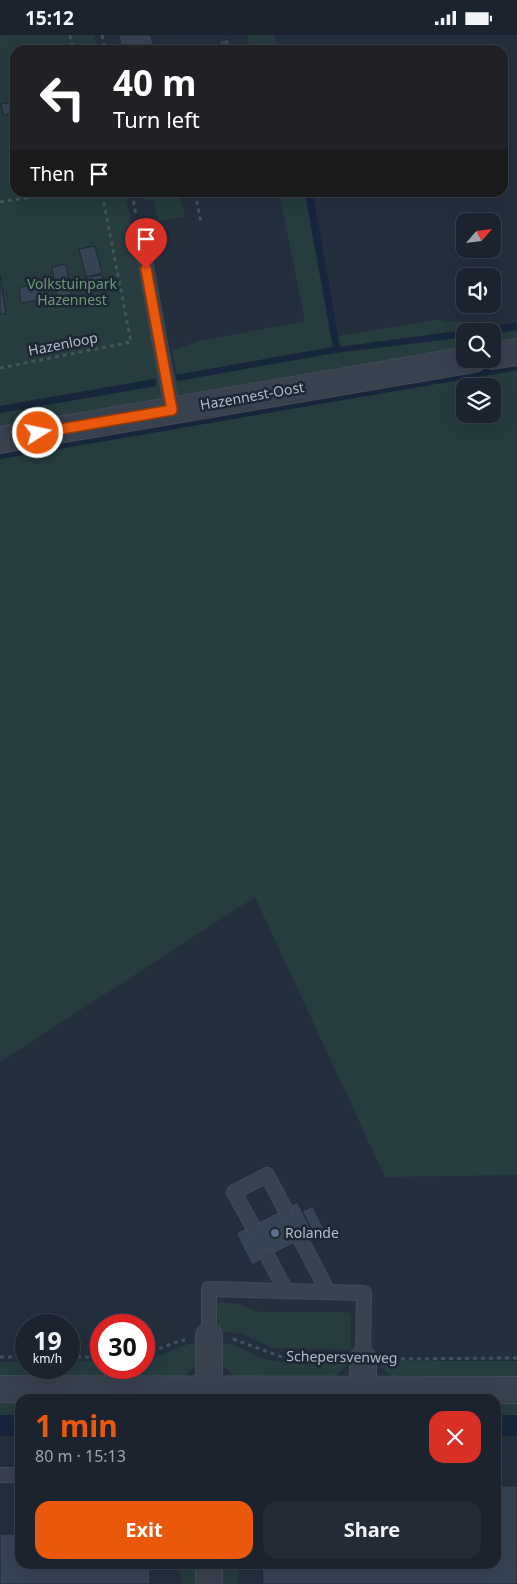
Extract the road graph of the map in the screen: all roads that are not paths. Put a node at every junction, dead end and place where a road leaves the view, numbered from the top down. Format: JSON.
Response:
{"nodes":[{"id":1,"x":140,"y":233,"type":"road end"},
{"id":2,"x":517,"y":351,"type":"edge"},
{"id":3,"x":501,"y":354,"type":"edge"},
{"id":4,"x":456,"y":362,"type":"edge"},
{"id":5,"x":172,"y":410,"type":"junction"},
{"id":6,"x":0,"y":440,"type":"edge"},
{"id":7,"x":285,"y":1209,"type":"dead end"},
{"id":8,"x":252,"y":1225,"type":"dead end"},
{"id":9,"x":301,"y":1240,"type":"dead end"},
{"id":10,"x":268,"y":1257,"type":"dead end"},
{"id":11,"x":286,"y":1291,"type":"junction"},
{"id":12,"x":328,"y":1292,"type":"junction"},
{"id":13,"x":209,"y":1336,"type":"joint"},
{"id":14,"x":363,"y":1359,"type":"joint"},
{"id":15,"x":0,"y":1389,"type":"edge"},
{"id":16,"x":363,"y":1389,"type":"junction"},
{"id":17,"x":517,"y":1389,"type":"edge"},
{"id":18,"x":209,"y":1393,"type":"edge"},
{"id":19,"x":0,"y":1475,"type":"edge"},
{"id":20,"x":15,"y":1475,"type":"edge"},
{"id":21,"x":209,"y":1569,"type":"edge"},
{"id":22,"x":209,"y":1584,"type":"edge"}],
"edges":[{"from":1,"to":5,"type":"lane"},
{"from":2,"to":3,"type":"street"},
{"from":4,"to":5,"type":"street","name":"Hazennest-Oost"},
{"from":5,"to":6,"type":"street","name":"Hazennest-Oost"},
{"from":7,"to":8,"type":"lane"},
{"from":9,"to":12,"type":"lane"},
{"from":10,"to":11,"type":"lane"},
{"from":11,"to":12,"type":"lane"},
{"from":11,"to":13,"type":"lane"},
{"from":12,"to":14,"type":"lane"},
{"from":13,"to":18,"type":"street"},
{"from":14,"to":16,"type":"street"},
{"from":15,"to":18,"type":"street"},
{"from":16,"to":17,"type":"street"},
{"from":16,"to":18,"type":"street"},
{"from":19,"to":20,"type":"lane"},
{"from":21,"to":22,"type":"street"}]}
